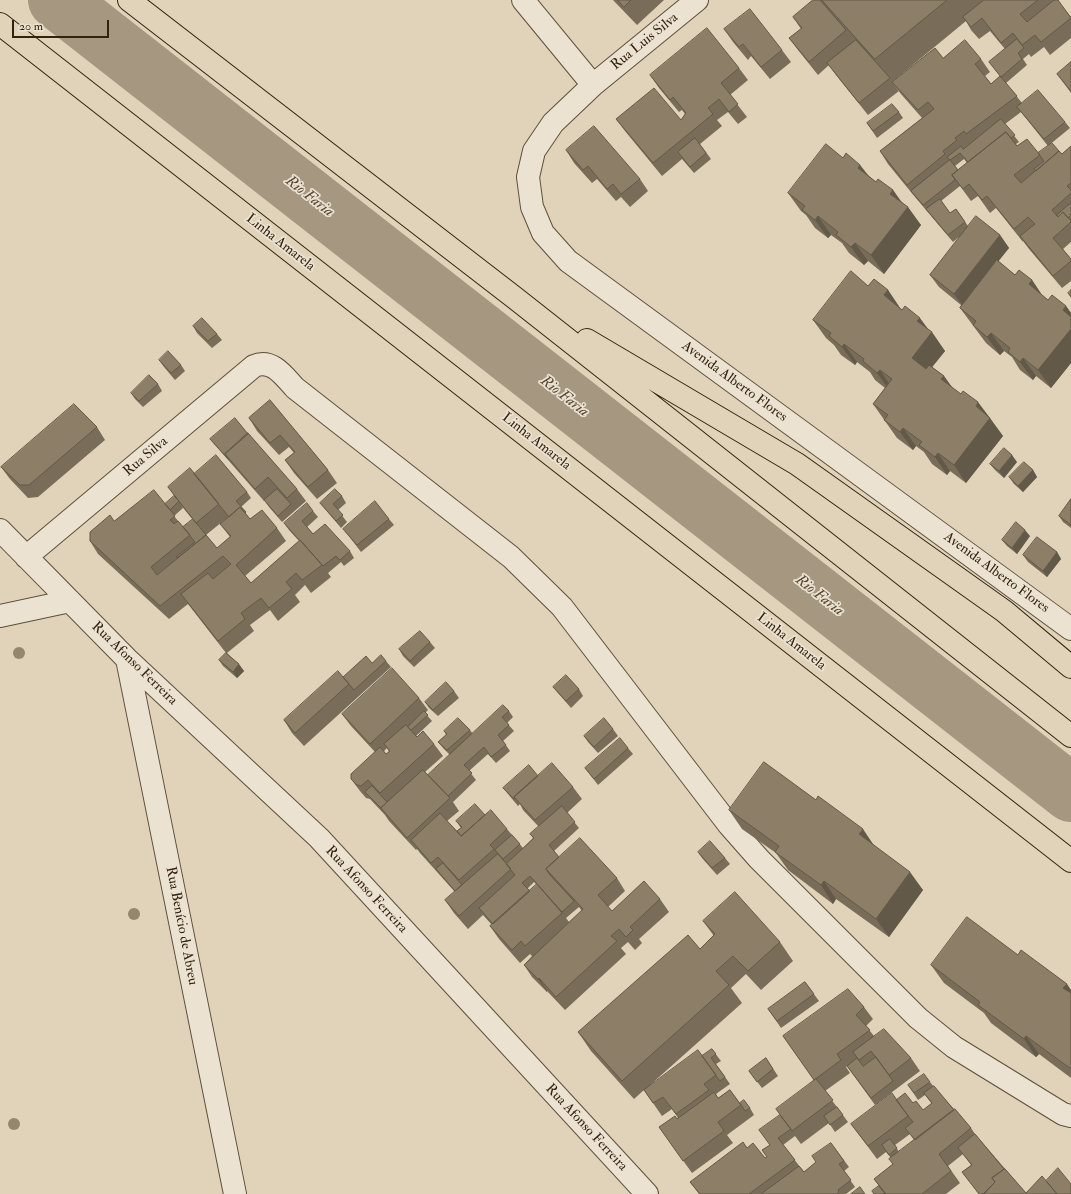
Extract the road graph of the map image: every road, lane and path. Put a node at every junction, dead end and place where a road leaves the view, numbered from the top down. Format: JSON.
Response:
{"nodes":[{"id":1,"x":129,"y":0,"type":"edge"},
{"id":2,"x":523,"y":0,"type":"edge"},
{"id":3,"x":697,"y":0,"type":"edge"},
{"id":4,"x":0,"y":24,"type":"edge"},
{"id":5,"x":593,"y":85,"type":"junction"},
{"id":6,"x":515,"y":298,"type":"junction"},
{"id":7,"x":0,"y":530,"type":"edge"},
{"id":8,"x":26,"y":557,"type":"junction"},
{"id":9,"x":70,"y":601,"type":"junction"},
{"id":10,"x":0,"y":616,"type":"edge"},
{"id":11,"x":1071,"y":629,"type":"edge"},
{"id":12,"x":127,"y":659,"type":"junction"},
{"id":13,"x":1071,"y":667,"type":"edge"},
{"id":14,"x":1071,"y":736,"type":"edge"},
{"id":15,"x":1071,"y":861,"type":"edge"},
{"id":16,"x":1071,"y":1116,"type":"edge"},
{"id":17,"x":235,"y":1194,"type":"edge"},
{"id":18,"x":647,"y":1194,"type":"edge"}],
"edges":[{"from":1,"to":6,"type":"highway"},
{"from":2,"to":5,"type":"street"},
{"from":3,"to":5,"type":"street","name":"Rua Luis Silva"},
{"from":4,"to":15,"type":"highway","name":"Linha Amarela"},
{"from":5,"to":11,"type":"street","name":"Avenida Alberto Flores"},
{"from":6,"to":13,"type":"highway"},
{"from":6,"to":14,"type":"highway"},
{"from":7,"to":8,"type":"street","name":"Rua Afonso Ferreira"},
{"from":8,"to":9,"type":"street","name":"Rua Afonso Ferreira"},
{"from":8,"to":16,"type":"street","name":"Rua Silva"},
{"from":9,"to":10,"type":"street"},
{"from":9,"to":12,"type":"street","name":"Rua Afonso Ferreira"},
{"from":12,"to":17,"type":"street","name":"Rua Benício de Abreu"},
{"from":12,"to":18,"type":"street","name":"Rua Afonso Ferreira"}]}
